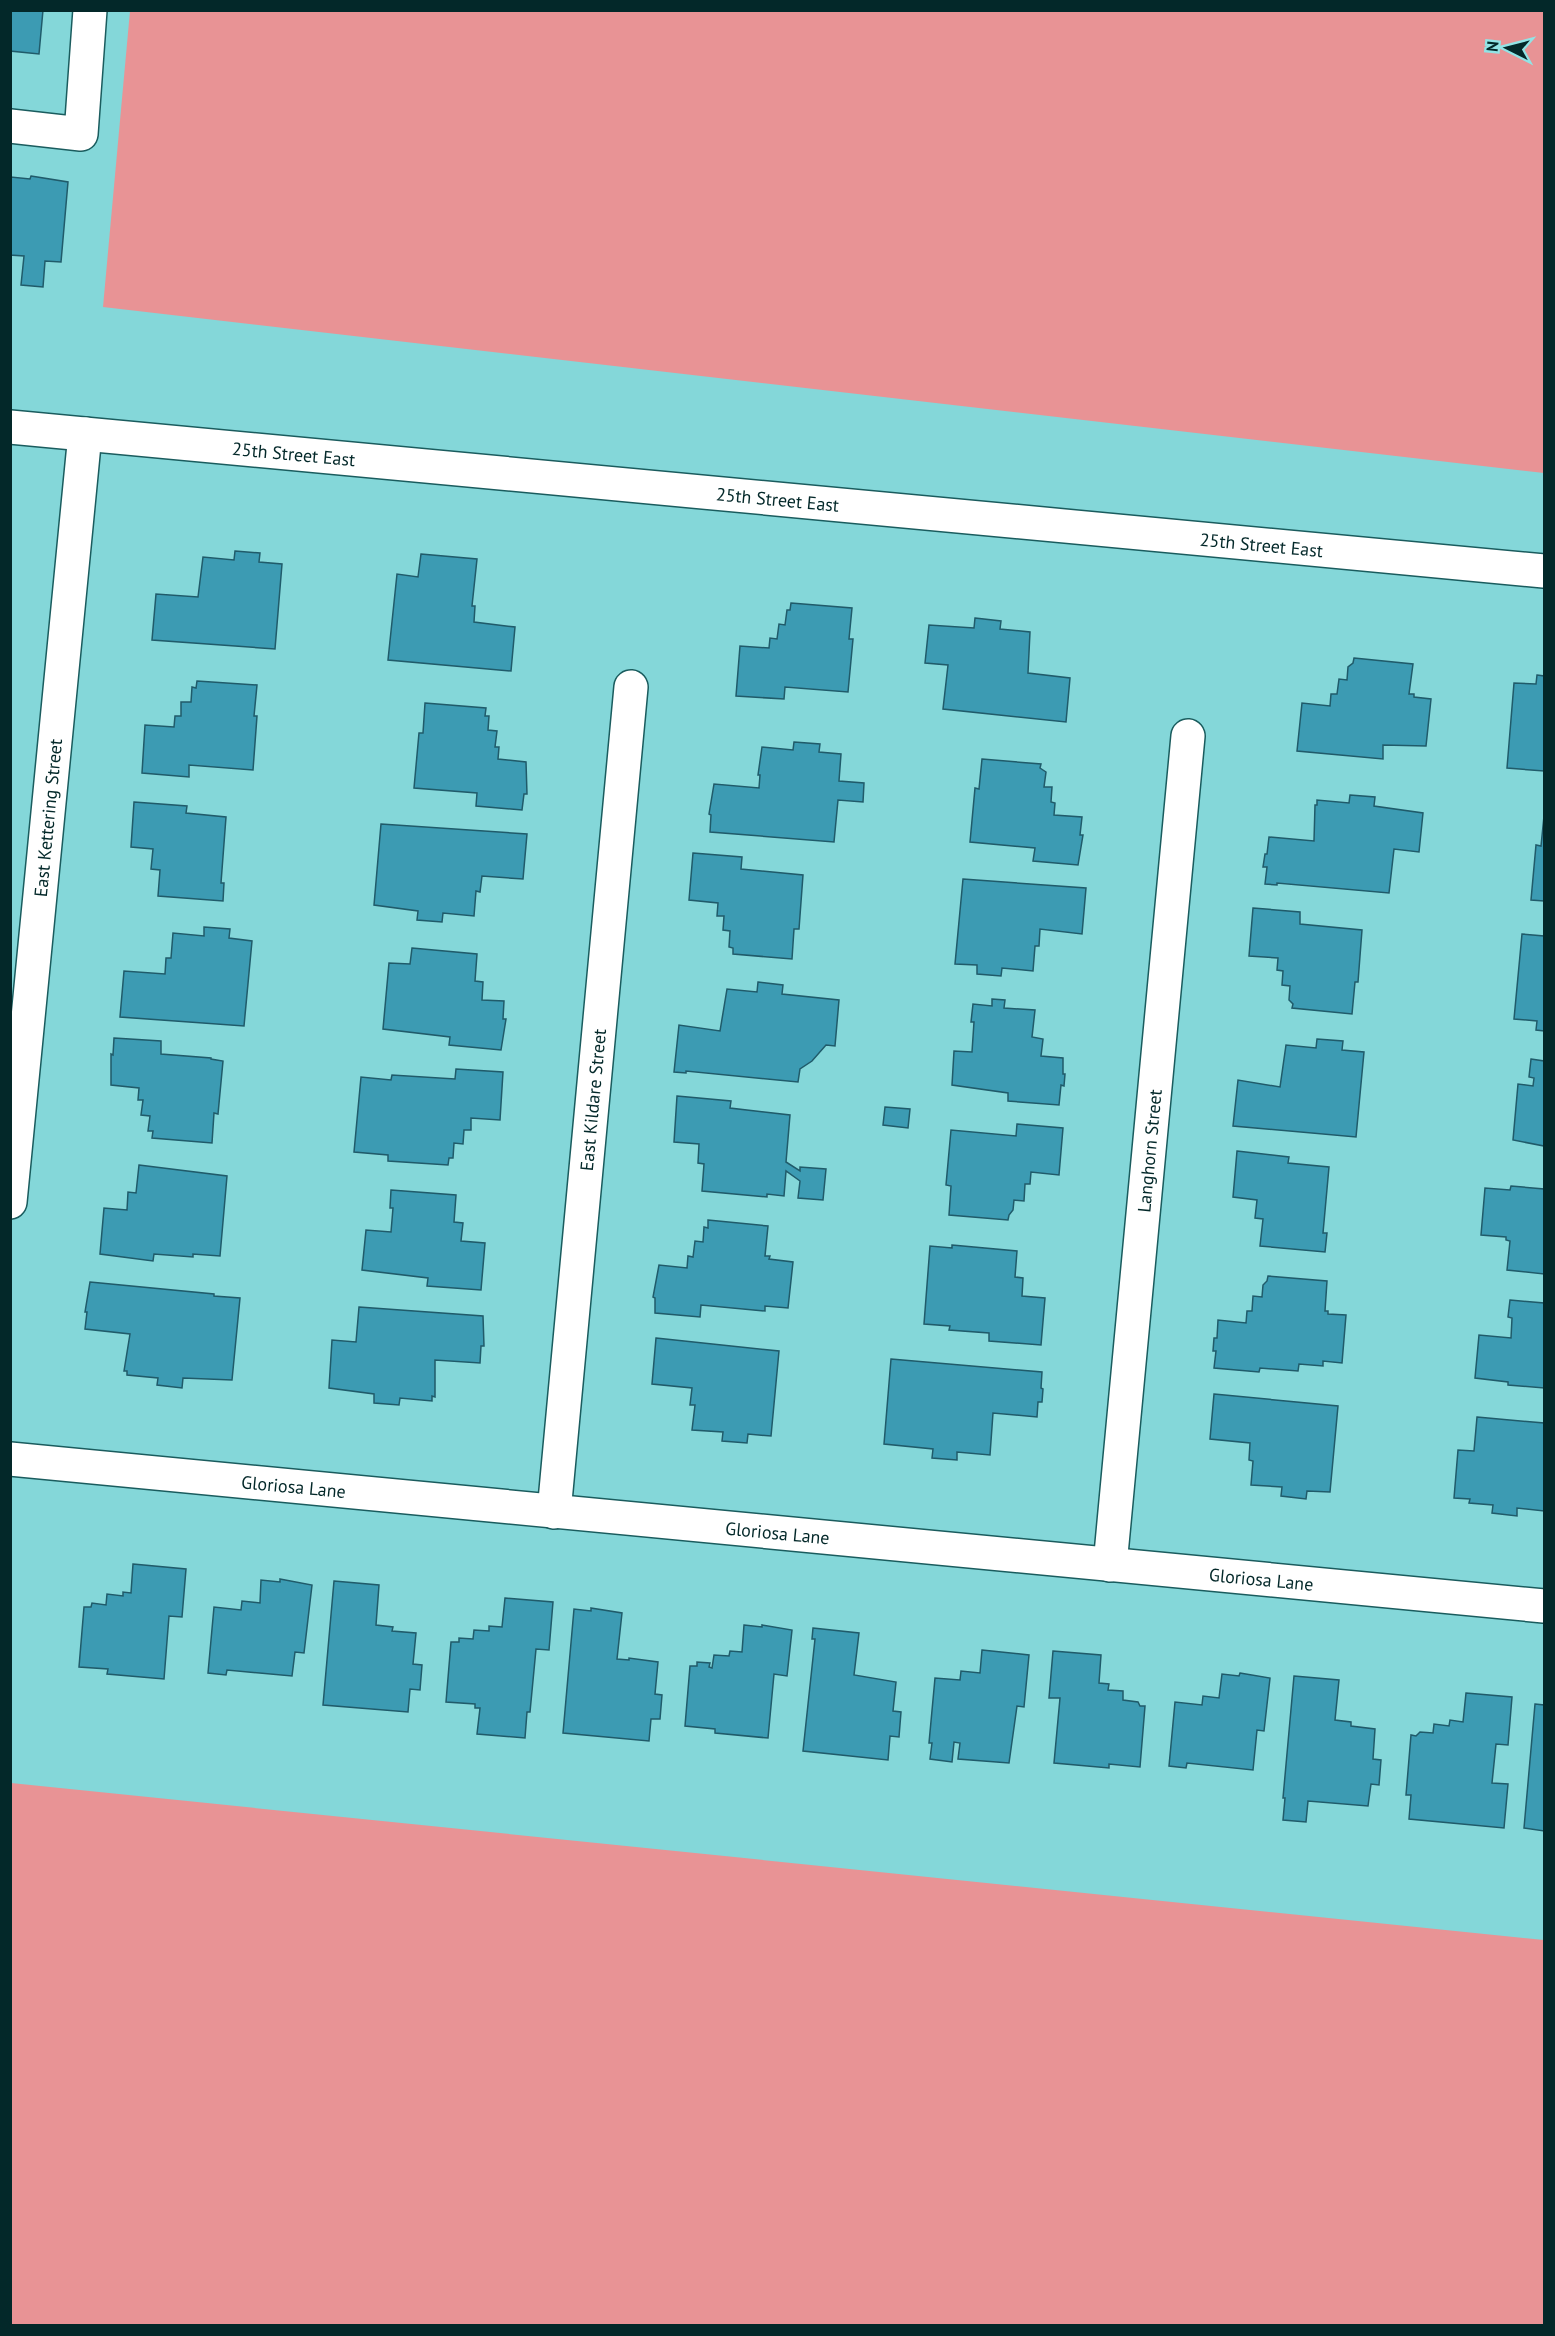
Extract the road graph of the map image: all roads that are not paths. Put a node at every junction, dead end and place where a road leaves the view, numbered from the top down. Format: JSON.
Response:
{"nodes":[{"id":1,"x":90,"y":10,"type":"edge"},
{"id":2,"x":10,"y":126,"type":"edge"},
{"id":3,"x":10,"y":427,"type":"edge"},
{"id":4,"x":85,"y":434,"type":"junction"},
{"id":5,"x":1545,"y":571,"type":"edge"},
{"id":6,"x":631,"y":687,"type":"dead end"},
{"id":7,"x":1188,"y":736,"type":"dead end"},
{"id":8,"x":10,"y":1202,"type":"edge"},
{"id":9,"x":10,"y":1459,"type":"edge"},
{"id":10,"x":554,"y":1512,"type":"junction"},
{"id":11,"x":1110,"y":1565,"type":"junction"},
{"id":12,"x":1545,"y":1606,"type":"edge"}],
"edges":[{"from":1,"to":2,"type":"street"},
{"from":3,"to":4,"type":"street","name":"25th Street East"},
{"from":4,"to":5,"type":"street","name":"25th Street East"},
{"from":4,"to":8,"type":"street","name":"East Kettering Street"},
{"from":6,"to":10,"type":"street","name":"East Kildare Street"},
{"from":7,"to":11,"type":"street","name":"Langhorn Street"},
{"from":9,"to":10,"type":"street","name":"Gloriosa Lane"},
{"from":10,"to":11,"type":"street","name":"Gloriosa Lane"},
{"from":11,"to":12,"type":"street","name":"Gloriosa Lane"}]}
